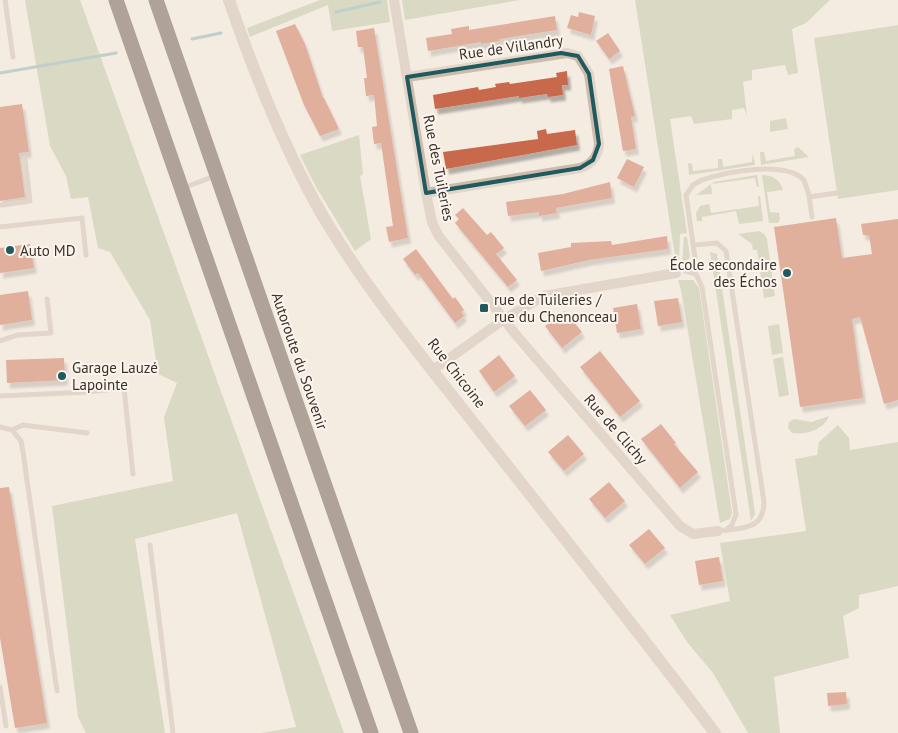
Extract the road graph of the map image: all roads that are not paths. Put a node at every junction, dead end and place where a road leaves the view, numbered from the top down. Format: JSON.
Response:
{"nodes":[{"id":1,"x":5,"y":0,"type":"edge"},
{"id":2,"x":116,"y":0,"type":"edge"},
{"id":3,"x":156,"y":0,"type":"edge"},
{"id":4,"x":228,"y":0,"type":"edge"},
{"id":5,"x":394,"y":0,"type":"edge"},
{"id":6,"x":13,"y":57,"type":"dead end"},
{"id":7,"x":407,"y":77,"type":"junction"},
{"id":8,"x":25,"y":158,"type":"dead end"},
{"id":9,"x":217,"y":176,"type":"junction"},
{"id":10,"x":183,"y":188,"type":"junction"},
{"id":11,"x":426,"y":193,"type":"junction"},
{"id":12,"x":837,"y":193,"type":"dead end"},
{"id":13,"x":809,"y":197,"type":"junction"},
{"id":14,"x":0,"y":205,"type":"edge"},
{"id":15,"x":812,"y":217,"type":"dead end"},
{"id":16,"x":0,"y":227,"type":"edge"},
{"id":17,"x":694,"y":245,"type":"junction"},
{"id":18,"x":86,"y":255,"type":"dead end"},
{"id":19,"x":680,"y":272,"type":"junction"},
{"id":20,"x":47,"y":299,"type":"dead end"},
{"id":21,"x":503,"y":320,"type":"junction"},
{"id":22,"x":0,"y":341,"type":"edge"},
{"id":23,"x":433,"y":370,"type":"junction"},
{"id":24,"x":0,"y":396,"type":"edge"},
{"id":25,"x":0,"y":427,"type":"edge"},
{"id":26,"x":12,"y":430,"type":"junction"},
{"id":27,"x":87,"y":433,"type":"dead end"},
{"id":28,"x":133,"y":474,"type":"dead end"},
{"id":29,"x":721,"y":530,"type":"junction"},
{"id":30,"x":150,"y":545,"type":"dead end"},
{"id":31,"x":0,"y":687,"type":"edge"},
{"id":32,"x":56,"y":691,"type":"dead end"},
{"id":33,"x":6,"y":726,"type":"dead end"},
{"id":34,"x":173,"y":733,"type":"edge"},
{"id":35,"x":371,"y":733,"type":"edge"},
{"id":36,"x":411,"y":733,"type":"edge"},
{"id":37,"x":715,"y":733,"type":"edge"}],
"edges":[{"from":1,"to":6,"type":"lane"},
{"from":2,"to":10,"type":"highway"},
{"from":3,"to":9,"type":"highway","name":"Autoroute du Souvenir"},
{"from":4,"to":23,"type":"street","name":"Rue Chicoine"},
{"from":5,"to":7,"type":"street","name":"Rue des Tuileries"},
{"from":7,"to":11,"type":"street","name":"Rue des Tuileries"},
{"from":7,"to":11,"type":"street","name":"Rue de Villandry"},
{"from":8,"to":14,"type":"lane"},
{"from":9,"to":10,"type":"lane"},
{"from":9,"to":36,"type":"highway","name":"Autoroute du Souvenir"},
{"from":10,"to":35,"type":"highway"},
{"from":11,"to":21,"type":"street","name":"Rue des Tuileries"},
{"from":12,"to":13,"type":"lane"},
{"from":13,"to":15,"type":"lane"},
{"from":13,"to":17,"type":"lane"},
{"from":16,"to":18,"type":"lane"},
{"from":17,"to":19,"type":"lane"},
{"from":17,"to":29,"type":"lane"},
{"from":19,"to":21,"type":"street"},
{"from":19,"to":29,"type":"lane"},
{"from":20,"to":22,"type":"lane"},
{"from":21,"to":23,"type":"street"},
{"from":21,"to":29,"type":"street","name":"Rue de Clichy"},
{"from":23,"to":37,"type":"street","name":"Rue Chicoine"},
{"from":24,"to":28,"type":"lane"},
{"from":25,"to":26,"type":"lane"},
{"from":26,"to":27,"type":"lane"},
{"from":26,"to":32,"type":"lane"},
{"from":30,"to":34,"type":"lane"},
{"from":31,"to":33,"type":"lane"}]}
